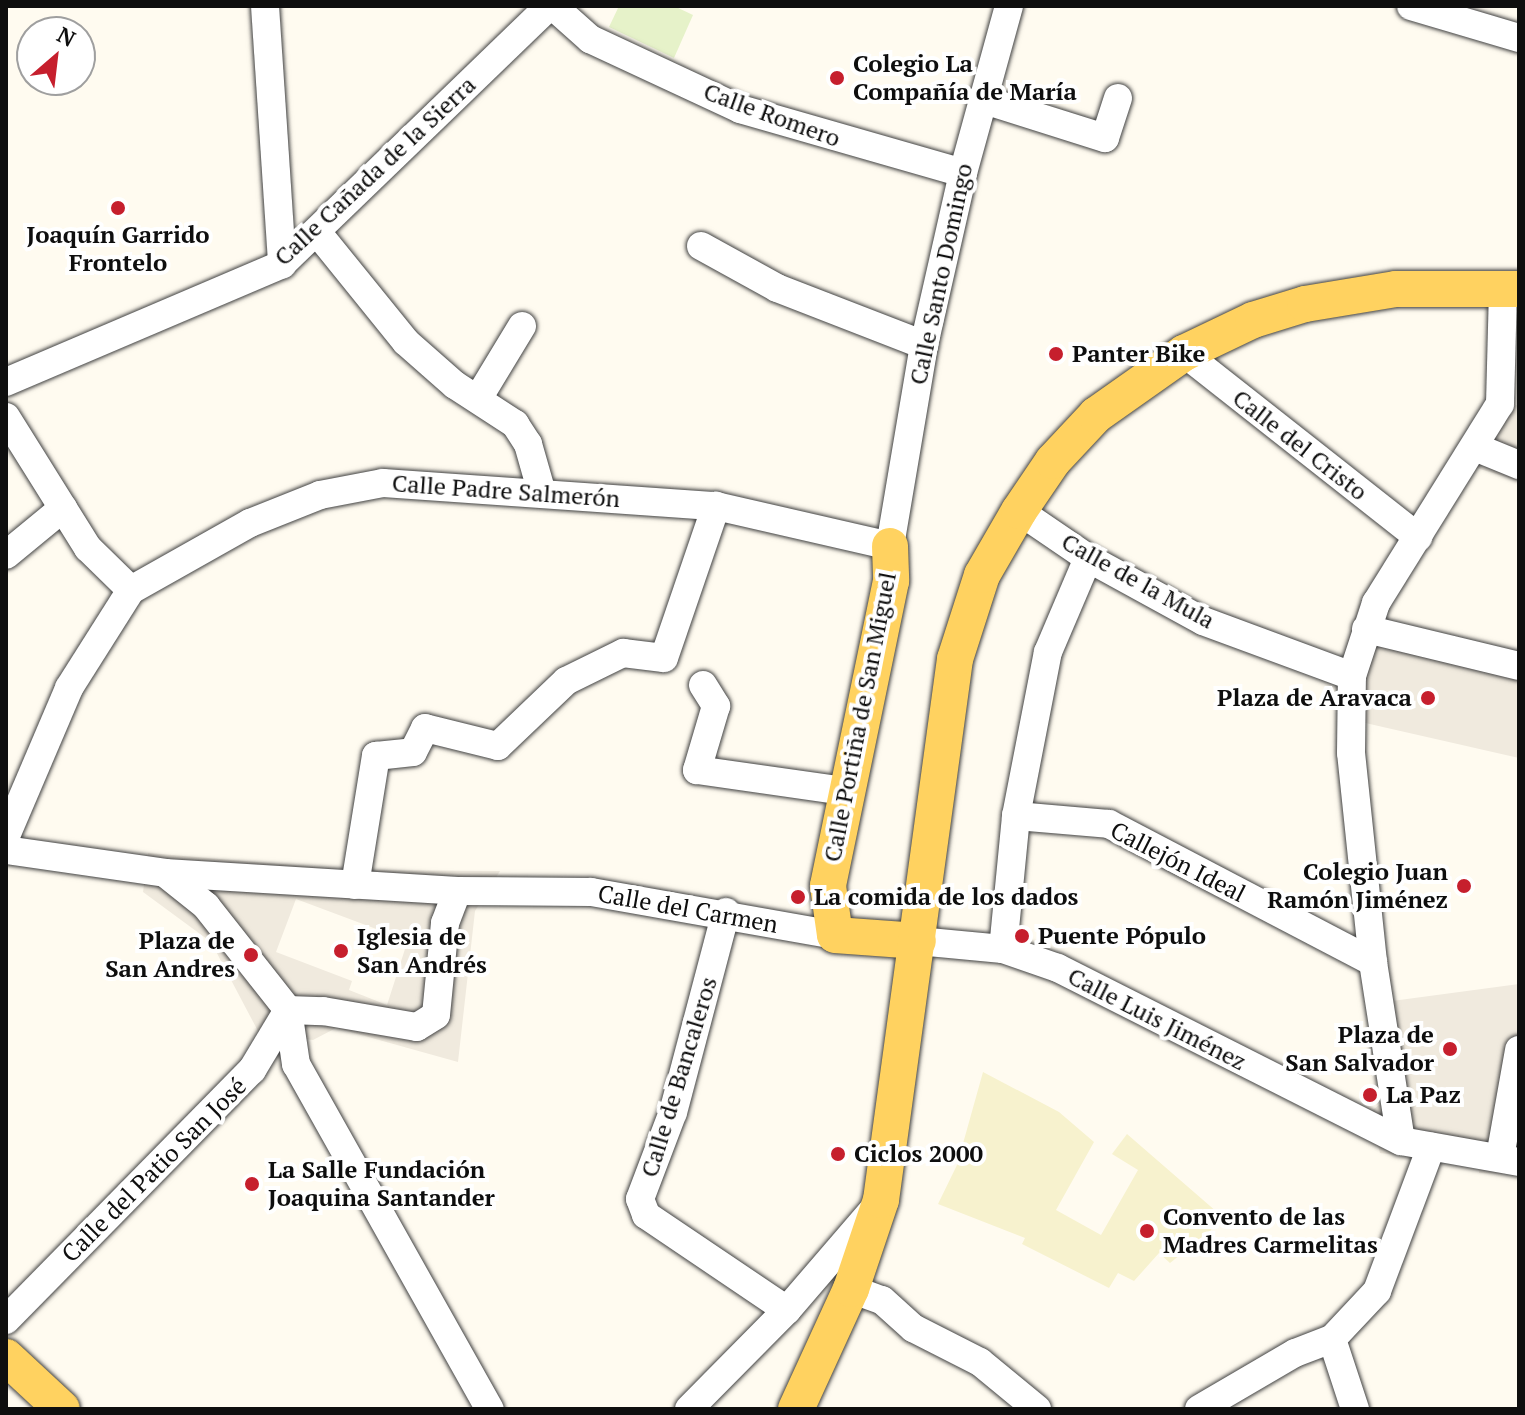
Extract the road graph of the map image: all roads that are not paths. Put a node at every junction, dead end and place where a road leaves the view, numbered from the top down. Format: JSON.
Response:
{"nodes":[{"id":1,"x":265,"y":6,"type":"edge"},
{"id":2,"x":551,"y":6,"type":"edge"},
{"id":3,"x":1009,"y":6,"type":"edge"},
{"id":4,"x":1411,"y":6,"type":"edge"},
{"id":5,"x":1503,"y":26,"type":"edge"},
{"id":6,"x":1118,"y":98,"type":"dead end"},
{"id":7,"x":981,"y":99,"type":"junction"},
{"id":8,"x":963,"y":173,"type":"junction"},
{"id":9,"x":317,"y":232,"type":"junction"},
{"id":10,"x":701,"y":246,"type":"dead end"},
{"id":11,"x":282,"y":264,"type":"junction"},
{"id":12,"x":1511,"y":289,"type":"edge"},
{"id":13,"x":522,"y":326,"type":"dead end"},
{"id":14,"x":924,"y":345,"type":"junction"},
{"id":15,"x":1184,"y":353,"type":"junction"},
{"id":16,"x":6,"y":382,"type":"edge"},
{"id":17,"x":479,"y":397,"type":"junction"},
{"id":18,"x":6,"y":417,"type":"edge"},
{"id":19,"x":1475,"y":447,"type":"junction"},
{"id":20,"x":1519,"y":465,"type":"edge"},
{"id":21,"x":542,"y":493,"type":"junction"},
{"id":22,"x":716,"y":506,"type":"junction"},
{"id":23,"x":63,"y":508,"type":"junction"},
{"id":24,"x":1019,"y":511,"type":"junction"},
{"id":25,"x":1418,"y":537,"type":"junction"},
{"id":26,"x":890,"y":546,"type":"junction"},
{"id":27,"x":6,"y":555,"type":"edge"},
{"id":28,"x":1088,"y":558,"type":"junction"},
{"id":29,"x":131,"y":590,"type":"junction"},
{"id":30,"x":1366,"y":629,"type":"junction"},
{"id":31,"x":1519,"y":666,"type":"edge"},
{"id":32,"x":1352,"y":676,"type":"junction"},
{"id":33,"x":703,"y":685,"type":"dead end"},
{"id":34,"x":844,"y":791,"type":"junction"},
{"id":35,"x":1016,"y":816,"type":"junction"},
{"id":36,"x":6,"y":836,"type":"edge"},
{"id":37,"x":6,"y":850,"type":"edge"},
{"id":38,"x":165,"y":873,"type":"junction"},
{"id":39,"x":355,"y":885,"type":"junction"},
{"id":40,"x":457,"y":891,"type":"junction"},
{"id":41,"x":726,"y":912,"type":"junction"},
{"id":42,"x":835,"y":935,"type":"junction"},
{"id":43,"x":918,"y":941,"type":"junction"},
{"id":44,"x":1003,"y":949,"type":"junction"},
{"id":45,"x":1373,"y":962,"type":"junction"},
{"id":46,"x":288,"y":1010,"type":"junction"},
{"id":47,"x":1519,"y":1050,"type":"edge"},
{"id":48,"x":1401,"y":1141,"type":"junction"},
{"id":49,"x":1431,"y":1147,"type":"junction"},
{"id":50,"x":1510,"y":1160,"type":"edge"},
{"id":51,"x":881,"y":1200,"type":"junction"},
{"id":52,"x":851,"y":1289,"type":"junction"},
{"id":53,"x":787,"y":1310,"type":"junction"},
{"id":54,"x":6,"y":1320,"type":"edge"},
{"id":55,"x":1332,"y":1339,"type":"junction"},
{"id":56,"x":6,"y":1357,"type":"edge"},
{"id":57,"x":62,"y":1409,"type":"edge"},
{"id":58,"x":490,"y":1409,"type":"edge"},
{"id":59,"x":689,"y":1409,"type":"edge"},
{"id":60,"x":796,"y":1409,"type":"edge"},
{"id":61,"x":1037,"y":1409,"type":"edge"},
{"id":62,"x":1199,"y":1409,"type":"edge"},
{"id":63,"x":1355,"y":1409,"type":"edge"}],
"edges":[{"from":1,"to":11,"type":"street"},
{"from":2,"to":8,"type":"street","name":"Calle Romero"},
{"from":2,"to":9,"type":"street","name":"Calle Cañada de la Sierra"},
{"from":3,"to":7,"type":"street","name":"Calle Santo Domingo"},
{"from":4,"to":5,"type":"street"},
{"from":6,"to":7,"type":"street"},
{"from":7,"to":8,"type":"street","name":"Calle Santo Domingo"},
{"from":8,"to":14,"type":"street","name":"Calle Santo Domingo"},
{"from":9,"to":11,"type":"street","name":"Calle Cañada de la Sierra"},
{"from":9,"to":17,"type":"street"},
{"from":10,"to":14,"type":"street"},
{"from":11,"to":16,"type":"street","name":"Calle Cañada de la Sierra"},
{"from":12,"to":15,"type":"main road"},
{"from":12,"to":19,"type":"street"},
{"from":13,"to":17,"type":"street"},
{"from":14,"to":26,"type":"street","name":"Calle Santo Domingo"},
{"from":15,"to":24,"type":"main road"},
{"from":15,"to":25,"type":"street","name":"Calle del Cristo"},
{"from":17,"to":21,"type":"street"},
{"from":18,"to":23,"type":"street"},
{"from":19,"to":20,"type":"street"},
{"from":19,"to":25,"type":"street"},
{"from":21,"to":22,"type":"street","name":"Calle Padre Salmerón"},
{"from":21,"to":29,"type":"street","name":"Calle Padre Salmerón"},
{"from":22,"to":26,"type":"street","name":"Calle Padre Salmerón"},
{"from":22,"to":39,"type":"street"},
{"from":23,"to":27,"type":"street"},
{"from":23,"to":29,"type":"street"},
{"from":24,"to":28,"type":"street","name":"Calle de la Mula"},
{"from":24,"to":43,"type":"main road"},
{"from":25,"to":30,"type":"street"},
{"from":26,"to":34,"type":"main road","name":"Calle Portiña de San Miguel"},
{"from":28,"to":32,"type":"street","name":"Calle de la Mula"},
{"from":28,"to":35,"type":"street"},
{"from":29,"to":36,"type":"street","name":"Calle Padre Salmerón"},
{"from":30,"to":31,"type":"street"},
{"from":30,"to":32,"type":"street"},
{"from":32,"to":45,"type":"street"},
{"from":33,"to":34,"type":"street"},
{"from":34,"to":42,"type":"main road","name":"Calle Portiña de San Miguel"},
{"from":35,"to":44,"type":"street"},
{"from":35,"to":45,"type":"street","name":"Callejón Ideal"},
{"from":37,"to":38,"type":"street"},
{"from":38,"to":39,"type":"street"},
{"from":38,"to":46,"type":"street"},
{"from":39,"to":40,"type":"street"},
{"from":40,"to":41,"type":"street","name":"Calle del Carmen"},
{"from":40,"to":46,"type":"street"},
{"from":41,"to":42,"type":"street","name":"Calle del Carmen"},
{"from":41,"to":53,"type":"street","name":"Calle de Bancaleros"},
{"from":42,"to":43,"type":"main road","name":"Calle del Carmen"},
{"from":43,"to":44,"type":"street","name":"Calle Luis Jiménez"},
{"from":43,"to":51,"type":"main road"},
{"from":44,"to":48,"type":"street","name":"Calle Luis Jiménez"},
{"from":45,"to":48,"type":"street"},
{"from":46,"to":54,"type":"street","name":"Calle del Patio San José"},
{"from":46,"to":58,"type":"street"},
{"from":47,"to":50,"type":"street"},
{"from":48,"to":49,"type":"street","name":"Calle Luis Jiménez"},
{"from":49,"to":50,"type":"street","name":"Calle Luis Jiménez"},
{"from":49,"to":55,"type":"street"},
{"from":51,"to":52,"type":"main road"},
{"from":51,"to":53,"type":"street"},
{"from":52,"to":60,"type":"main road"},
{"from":52,"to":61,"type":"street"},
{"from":53,"to":59,"type":"street"},
{"from":55,"to":62,"type":"street"},
{"from":55,"to":63,"type":"street"},
{"from":56,"to":57,"type":"main road"}]}
